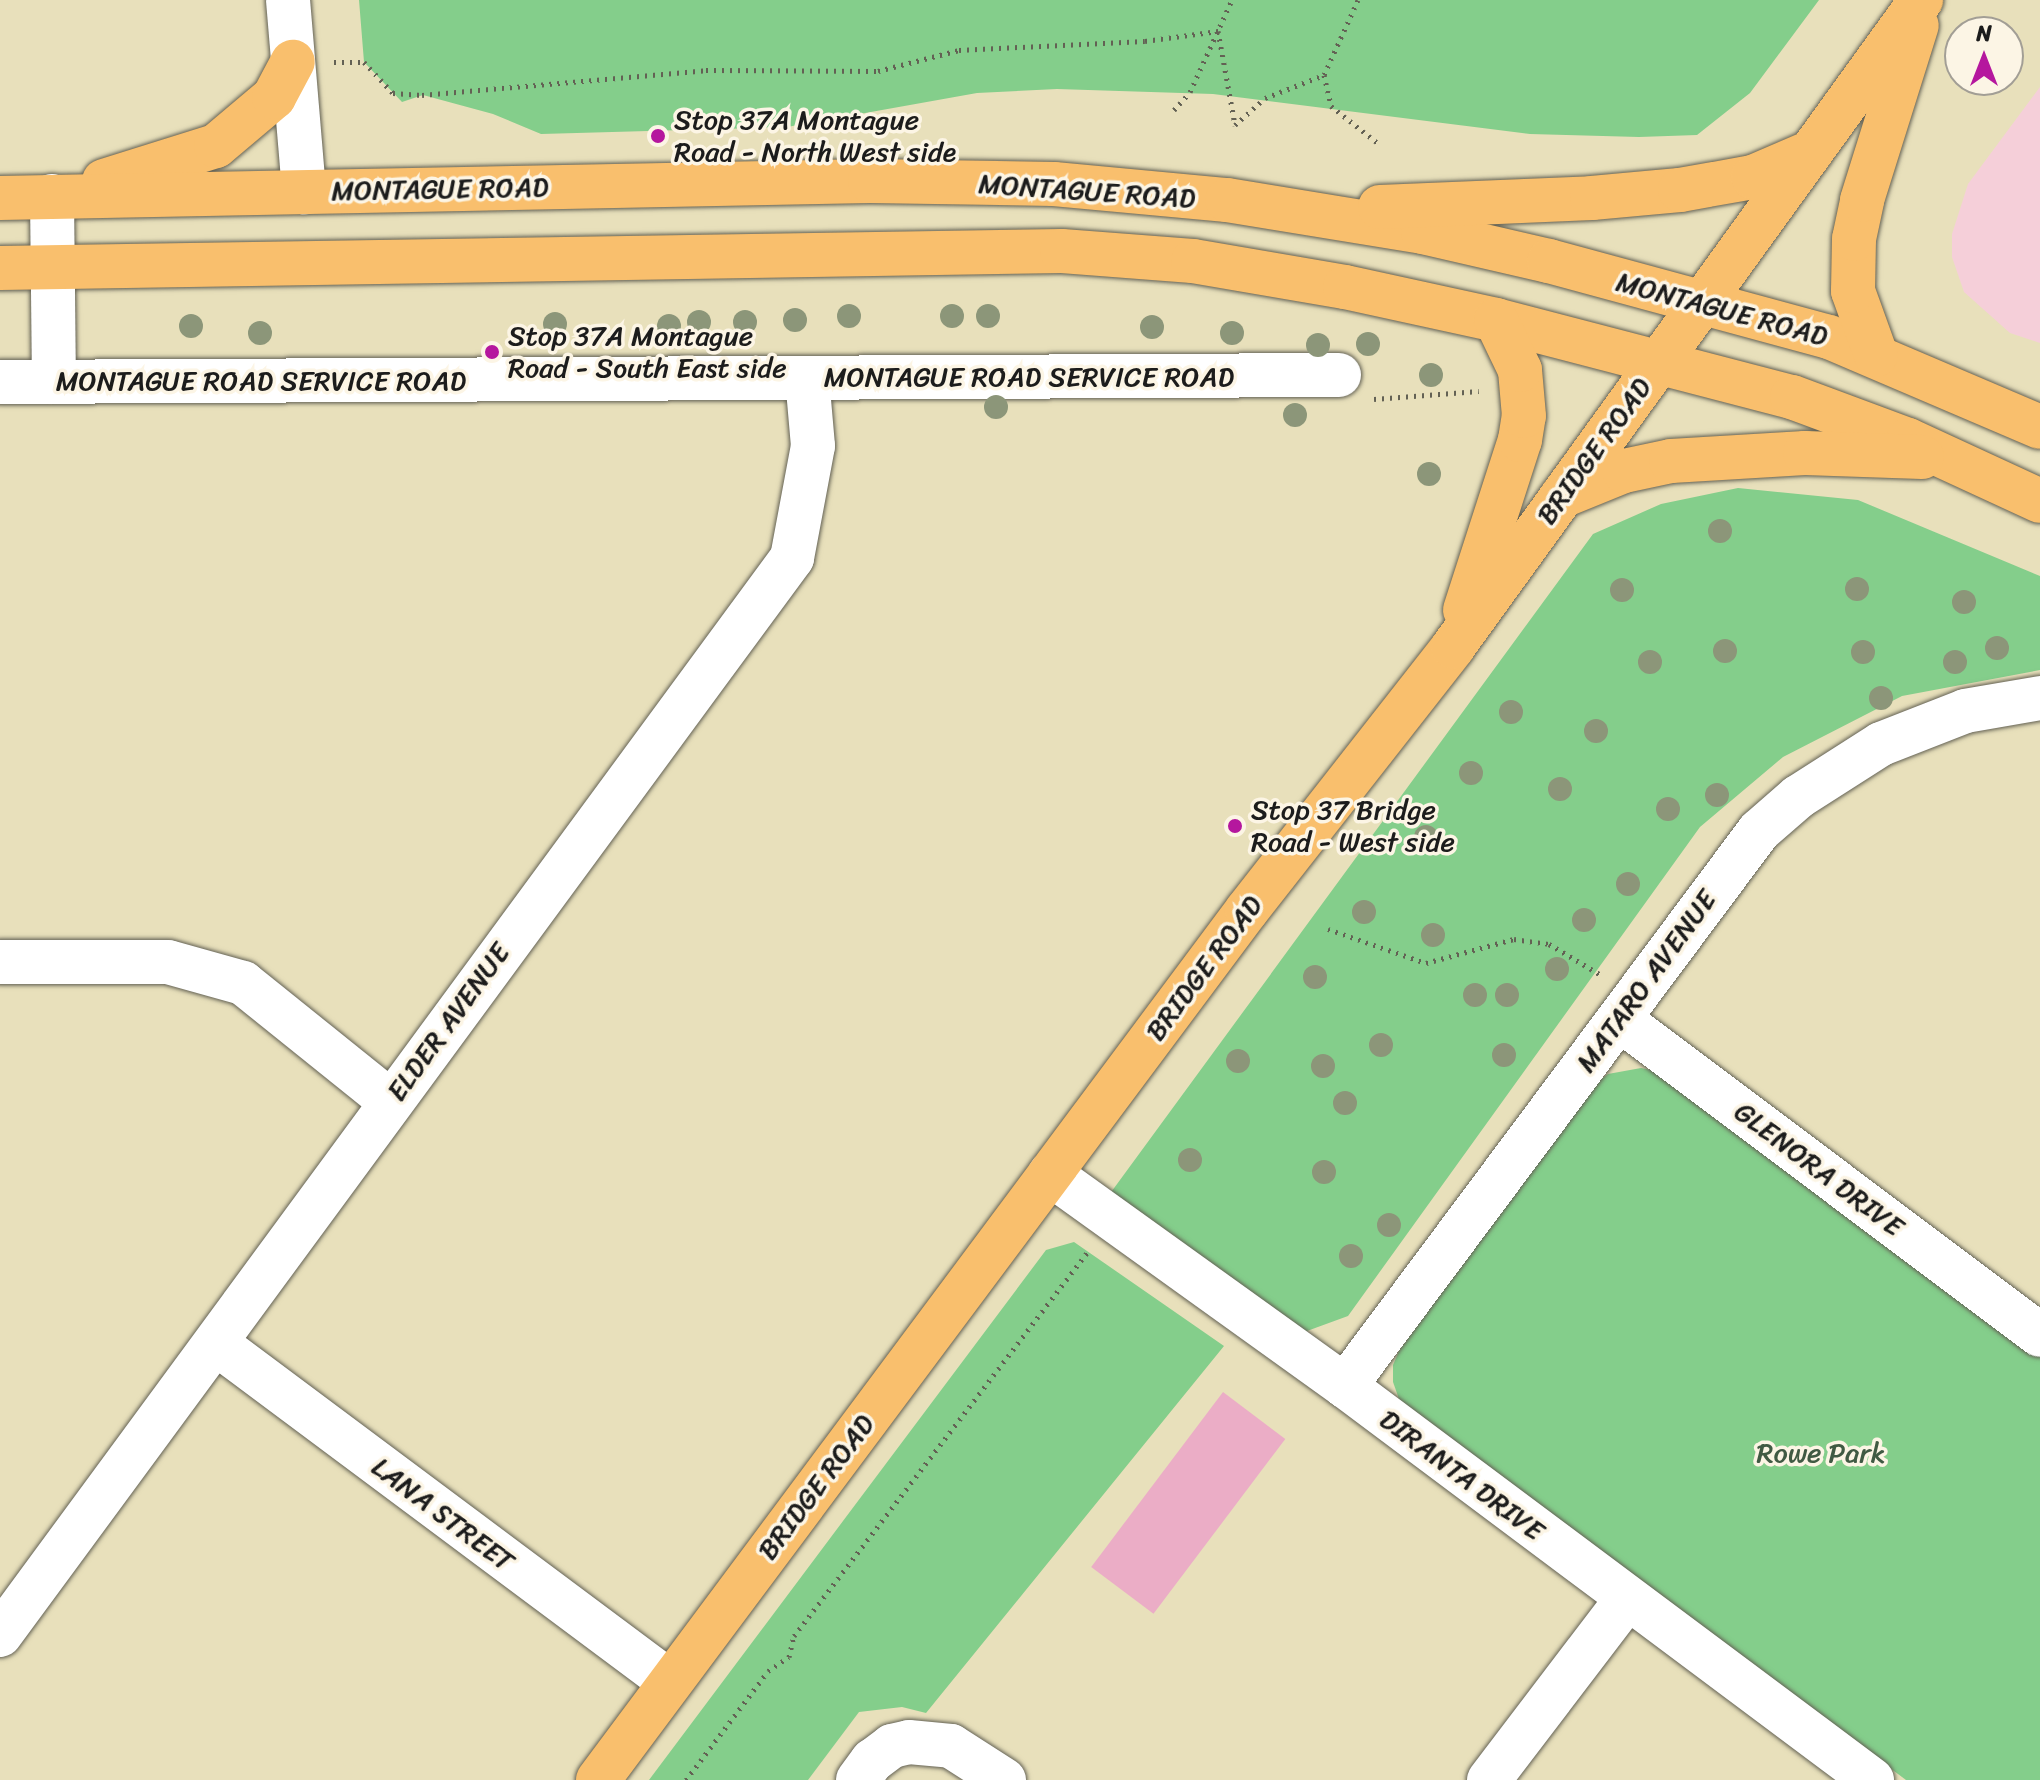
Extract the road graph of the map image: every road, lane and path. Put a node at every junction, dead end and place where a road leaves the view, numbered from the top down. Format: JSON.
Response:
{"nodes":[{"id":1,"x":288,"y":0,"type":"edge"},
{"id":2,"x":1232,"y":0,"type":"edge"},
{"id":3,"x":1358,"y":0,"type":"edge"},
{"id":4,"x":1923,"y":0,"type":"edge"},
{"id":5,"x":1218,"y":31,"type":"junction"},
{"id":6,"x":293,"y":62,"type":"junction"},
{"id":7,"x":1324,"y":75,"type":"junction"},
{"id":8,"x":1174,"y":110,"type":"dead end"},
{"id":9,"x":1379,"y":144,"type":"dead end"},
{"id":10,"x":1811,"y":152,"type":"junction"},
{"id":11,"x":304,"y":192,"type":"junction"},
{"id":12,"x":52,"y":196,"type":"junction"},
{"id":13,"x":0,"y":198,"type":"edge"},
{"id":14,"x":1298,"y":211,"type":"junction"},
{"id":15,"x":310,"y":262,"type":"junction"},
{"id":16,"x":55,"y":267,"type":"junction"},
{"id":17,"x":0,"y":268,"type":"edge"},
{"id":18,"x":1702,"y":303,"type":"junction"},
{"id":19,"x":1496,"y":320,"type":"junction"},
{"id":20,"x":1876,"y":355,"type":"junction"},
{"id":21,"x":1659,"y":362,"type":"junction"},
{"id":22,"x":807,"y":378,"type":"junction"},
{"id":23,"x":0,"y":382,"type":"edge"},
{"id":24,"x":54,"y":382,"type":"junction"},
{"id":25,"x":1353,"y":387,"type":"joint"},
{"id":26,"x":1488,"y":391,"type":"dead end"},
{"id":27,"x":2040,"y":427,"type":"edge"},
{"id":28,"x":1948,"y":458,"type":"junction"},
{"id":29,"x":1562,"y":496,"type":"junction"},
{"id":30,"x":2040,"y":501,"type":"edge"},
{"id":31,"x":1453,"y":647,"type":"junction"},
{"id":32,"x":2040,"y":698,"type":"edge"},
{"id":33,"x":1328,"y":929,"type":"dead end"},
{"id":34,"x":0,"y":962,"type":"edge"},
{"id":35,"x":1602,"y":976,"type":"dead end"},
{"id":36,"x":1619,"y":1019,"type":"junction"},
{"id":37,"x":390,"y":1101,"type":"junction"},
{"id":38,"x":1050,"y":1174,"type":"junction"},
{"id":39,"x":1112,"y":1219,"type":"junction"},
{"id":40,"x":2033,"y":1316,"type":"edge"},
{"id":41,"x":217,"y":1344,"type":"junction"},
{"id":42,"x":1345,"y":1386,"type":"junction"},
{"id":43,"x":1626,"y":1600,"type":"junction"},
{"id":44,"x":0,"y":1635,"type":"edge"},
{"id":45,"x":670,"y":1682,"type":"junction"},
{"id":46,"x":598,"y":1780,"type":"edge"},
{"id":47,"x":686,"y":1780,"type":"edge"},
{"id":48,"x":858,"y":1780,"type":"edge"},
{"id":49,"x":1004,"y":1780,"type":"edge"},
{"id":50,"x":1489,"y":1780,"type":"edge"},
{"id":51,"x":1872,"y":1780,"type":"edge"}],
"edges":[{"from":1,"to":6,"type":"street"},
{"from":2,"to":5,"type":"path"},
{"from":3,"to":7,"type":"path"},
{"from":4,"to":10,"type":"main road","name":"BRIDGE ROAD"},
{"from":4,"to":20,"type":"main road"},
{"from":5,"to":6,"type":"path"},
{"from":5,"to":7,"type":"path"},
{"from":5,"to":8,"type":"path"},
{"from":6,"to":11,"type":"street"},
{"from":6,"to":12,"type":"main road"},
{"from":7,"to":9,"type":"path"},
{"from":10,"to":14,"type":"main road"},
{"from":10,"to":18,"type":"main road","name":"BRIDGE ROAD"},
{"from":11,"to":12,"type":"main road","name":"MONTAGUE ROAD"},
{"from":11,"to":14,"type":"main road","name":"MONTAGUE ROAD"},
{"from":11,"to":15,"type":"main road"},
{"from":12,"to":13,"type":"main road","name":"MONTAGUE ROAD"},
{"from":12,"to":16,"type":"street"},
{"from":14,"to":18,"type":"main road","name":"MONTAGUE ROAD"},
{"from":15,"to":16,"type":"main road"},
{"from":15,"to":19,"type":"main road"},
{"from":16,"to":17,"type":"main road"},
{"from":16,"to":24,"type":"street"},
{"from":18,"to":20,"type":"main road","name":"MONTAGUE ROAD"},
{"from":18,"to":21,"type":"main road","name":"BRIDGE ROAD"},
{"from":19,"to":21,"type":"main road"},
{"from":19,"to":31,"type":"main road"},
{"from":20,"to":27,"type":"main road","name":"MONTAGUE ROAD"},
{"from":21,"to":28,"type":"main road"},
{"from":21,"to":29,"type":"main road","name":"BRIDGE ROAD"},
{"from":22,"to":24,"type":"street","name":"MONTAGUE ROAD SERVICE ROAD"},
{"from":22,"to":25,"type":"street","name":"MONTAGUE ROAD SERVICE ROAD"},
{"from":22,"to":37,"type":"street","name":"ELDER AVENUE"},
{"from":23,"to":24,"type":"street","name":"MONTAGUE ROAD SERVICE ROAD"},
{"from":25,"to":26,"type":"path"},
{"from":28,"to":29,"type":"main road"},
{"from":28,"to":30,"type":"main road"},
{"from":29,"to":31,"type":"main road","name":"BRIDGE ROAD"},
{"from":31,"to":38,"type":"main road","name":"BRIDGE ROAD"},
{"from":32,"to":36,"type":"street","name":"MATARO AVENUE"},
{"from":33,"to":35,"type":"path"},
{"from":34,"to":37,"type":"street"},
{"from":36,"to":40,"type":"street","name":"GLENORA DRIVE"},
{"from":36,"to":42,"type":"street","name":"MATARO AVENUE"},
{"from":37,"to":41,"type":"street","name":"ELDER AVENUE"},
{"from":38,"to":39,"type":"street","name":"DIRANTA DRIVE"},
{"from":38,"to":45,"type":"main road","name":"BRIDGE ROAD"},
{"from":39,"to":42,"type":"street","name":"DIRANTA DRIVE"},
{"from":39,"to":47,"type":"path"},
{"from":41,"to":44,"type":"street","name":"ELDER AVENUE"},
{"from":41,"to":45,"type":"street","name":"LANA STREET"},
{"from":42,"to":43,"type":"street","name":"DIRANTA DRIVE"},
{"from":43,"to":50,"type":"street"},
{"from":43,"to":51,"type":"street","name":"DIRANTA DRIVE"},
{"from":45,"to":46,"type":"main road","name":"BRIDGE ROAD"},
{"from":48,"to":49,"type":"street"}]}
